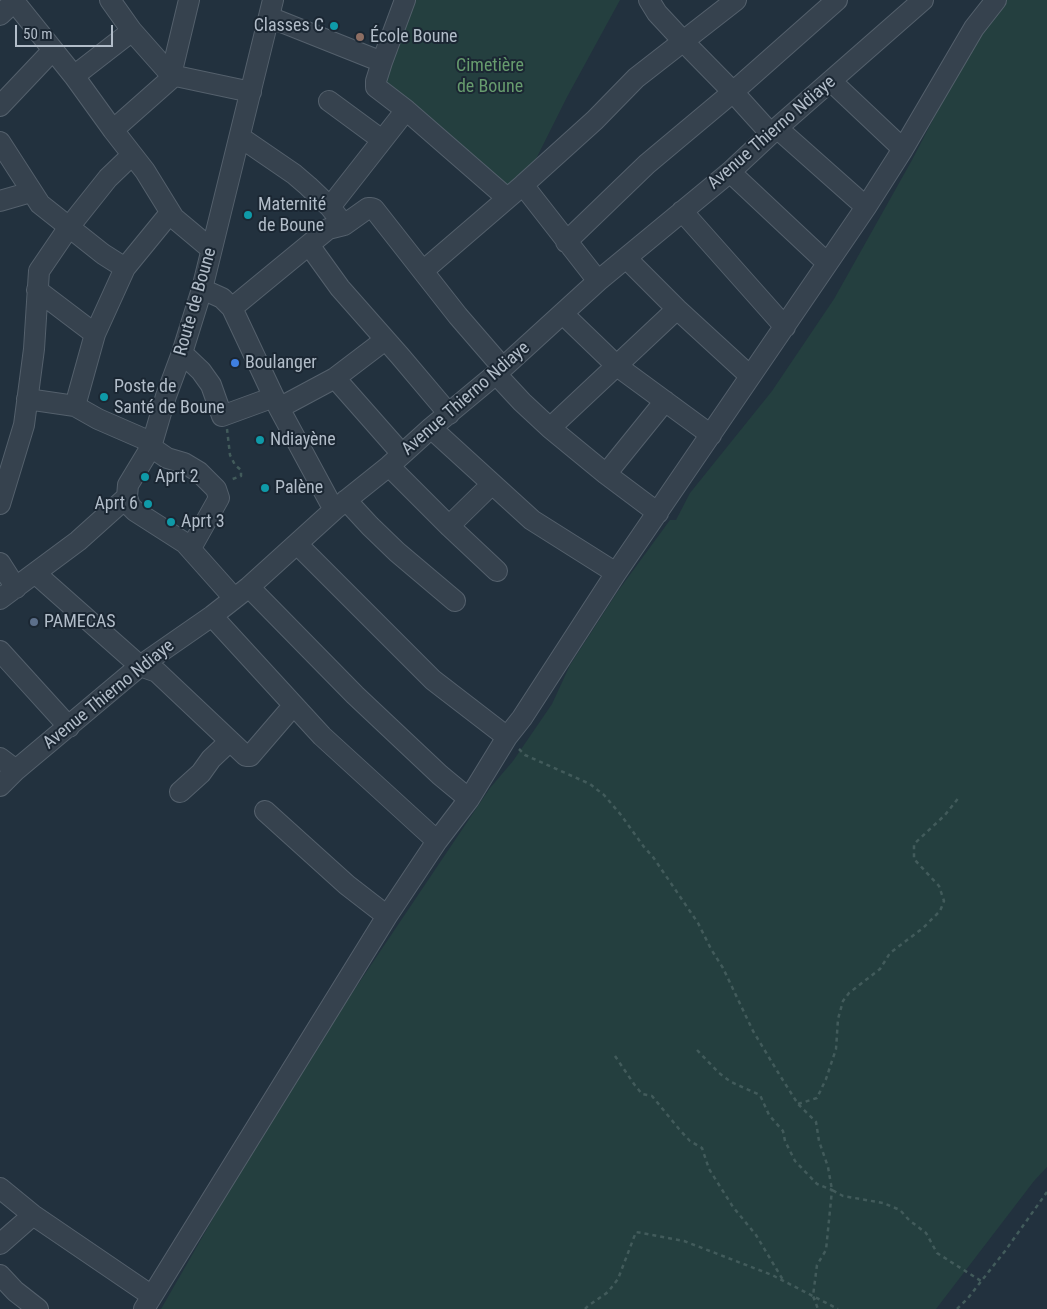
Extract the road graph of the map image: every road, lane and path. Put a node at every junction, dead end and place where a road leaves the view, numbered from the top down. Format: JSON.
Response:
{"nodes":[{"id":1,"x":110,"y":0,"type":"edge"},
{"id":2,"x":189,"y":0,"type":"edge"},
{"id":3,"x":405,"y":0,"type":"edge"},
{"id":4,"x":649,"y":0,"type":"edge"},
{"id":5,"x":736,"y":0,"type":"edge"},
{"id":6,"x":837,"y":0,"type":"edge"},
{"id":7,"x":923,"y":0,"type":"edge"},
{"id":8,"x":996,"y":0,"type":"edge"},
{"id":9,"x":9,"y":6,"type":"edge"},
{"id":10,"x":271,"y":8,"type":"edge"},
{"id":11,"x":132,"y":31,"type":"junction"},
{"id":12,"x":683,"y":41,"type":"junction"},
{"id":13,"x":53,"y":50,"type":"junction"},
{"id":14,"x":382,"y":62,"type":"junction"},
{"id":15,"x":74,"y":76,"type":"junction"},
{"id":16,"x":173,"y":76,"type":"junction"},
{"id":17,"x":832,"y":82,"type":"junction"},
{"id":18,"x":251,"y":92,"type":"junction"},
{"id":19,"x":733,"y":92,"type":"junction"},
{"id":20,"x":329,"y":101,"type":"dead end"},
{"id":21,"x":0,"y":106,"type":"edge"},
{"id":22,"x":406,"y":110,"type":"junction"},
{"id":23,"x":113,"y":130,"type":"junction"},
{"id":24,"x":774,"y":131,"type":"junction"},
{"id":25,"x":240,"y":137,"type":"junction"},
{"id":26,"x":382,"y":140,"type":"junction"},
{"id":27,"x":0,"y":142,"type":"edge"},
{"id":28,"x":903,"y":149,"type":"junction"},
{"id":29,"x":132,"y":155,"type":"junction"},
{"id":30,"x":730,"y":172,"type":"junction"},
{"id":31,"x":523,"y":185,"type":"junction"},
{"id":32,"x":31,"y":192,"type":"junction"},
{"id":33,"x":507,"y":198,"type":"junction"},
{"id":34,"x":0,"y":201,"type":"edge"},
{"id":35,"x":866,"y":206,"type":"junction"},
{"id":36,"x":330,"y":207,"type":"junction"},
{"id":37,"x":682,"y":211,"type":"junction"},
{"id":38,"x":170,"y":213,"type":"junction"},
{"id":39,"x":344,"y":225,"type":"junction"},
{"id":40,"x":69,"y":228,"type":"junction"},
{"id":41,"x":566,"y":242,"type":"junction"},
{"id":42,"x":309,"y":245,"type":"junction"},
{"id":43,"x":210,"y":249,"type":"junction"},
{"id":44,"x":626,"y":258,"type":"junction"},
{"id":45,"x":827,"y":263,"type":"junction"},
{"id":46,"x":125,"y":268,"type":"junction"},
{"id":47,"x":423,"y":271,"type":"junction"},
{"id":48,"x":598,"y":281,"type":"junction"},
{"id":49,"x":202,"y":288,"type":"junction"},
{"id":50,"x":36,"y":290,"type":"junction"},
{"id":51,"x":232,"y":308,"type":"junction"},
{"id":52,"x":677,"y":309,"type":"junction"},
{"id":53,"x":563,"y":314,"type":"junction"},
{"id":54,"x":785,"y":327,"type":"junction"},
{"id":55,"x":95,"y":334,"type":"junction"},
{"id":56,"x":385,"y":340,"type":"junction"},
{"id":57,"x":182,"y":353,"type":"junction"},
{"id":58,"x":617,"y":366,"type":"junction"},
{"id":59,"x":499,"y":371,"type":"junction"},
{"id":60,"x":750,"y":376,"type":"junction"},
{"id":61,"x":335,"y":378,"type":"junction"},
{"id":62,"x":27,"y":399,"type":"junction"},
{"id":63,"x":665,"y":401,"type":"junction"},
{"id":64,"x":276,"y":402,"type":"junction"},
{"id":65,"x":75,"y":406,"type":"junction"},
{"id":66,"x":448,"y":414,"type":"junction"},
{"id":67,"x":226,"y":416,"type":"junction"},
{"id":68,"x":432,"y":428,"type":"junction"},
{"id":69,"x":550,"y":428,"type":"junction"},
{"id":70,"x":711,"y":435,"type":"junction"},
{"id":71,"x":151,"y":447,"type":"junction"},
{"id":72,"x":396,"y":460,"type":"junction"},
{"id":73,"x":606,"y":474,"type":"junction"},
{"id":74,"x":492,"y":484,"type":"junction"},
{"id":75,"x":216,"y":489,"type":"junction"},
{"id":76,"x":127,"y":497,"type":"junction"},
{"id":77,"x":0,"y":504,"type":"edge"},
{"id":78,"x":340,"y":505,"type":"junction"},
{"id":79,"x":658,"y":513,"type":"junction"},
{"id":80,"x":449,"y":526,"type":"junction"},
{"id":81,"x":297,"y":544,"type":"junction"},
{"id":82,"x":191,"y":548,"type":"junction"},
{"id":83,"x":0,"y":563,"type":"edge"},
{"id":84,"x":497,"y":571,"type":"dead end"},
{"id":85,"x":35,"y":573,"type":"junction"},
{"id":86,"x":616,"y":574,"type":"junction"},
{"id":87,"x":242,"y":592,"type":"junction"},
{"id":88,"x":8,"y":593,"type":"edge"},
{"id":89,"x":455,"y":601,"type":"dead end"},
{"id":90,"x":212,"y":616,"type":"junction"},
{"id":91,"x":0,"y":651,"type":"edge"},
{"id":92,"x":140,"y":666,"type":"junction"},
{"id":93,"x":293,"y":706,"type":"junction"},
{"id":94,"x":68,"y":727,"type":"junction"},
{"id":95,"x":507,"y":737,"type":"junction"},
{"id":96,"x":230,"y":741,"type":"junction"},
{"id":97,"x":8,"y":764,"type":"edge"},
{"id":98,"x":0,"y":786,"type":"edge"},
{"id":99,"x":180,"y":792,"type":"dead end"},
{"id":100,"x":960,"y":796,"type":"dead end"},
{"id":101,"x":468,"y":798,"type":"junction"},
{"id":102,"x":265,"y":810,"type":"dead end"},
{"id":103,"x":437,"y":841,"type":"junction"},
{"id":104,"x":387,"y":916,"type":"junction"},
{"id":105,"x":696,"y":1050,"type":"dead end"},
{"id":106,"x":615,"y":1056,"type":"dead end"},
{"id":107,"x":798,"y":1104,"type":"junction"},
{"id":108,"x":0,"y":1188,"type":"edge"},
{"id":109,"x":832,"y":1190,"type":"junction"},
{"id":110,"x":1047,"y":1192,"type":"edge"},
{"id":111,"x":33,"y":1215,"type":"junction"},
{"id":112,"x":0,"y":1244,"type":"edge"},
{"id":113,"x":0,"y":1275,"type":"edge"},
{"id":114,"x":784,"y":1281,"type":"junction"},
{"id":115,"x":981,"y":1281,"type":"junction"},
{"id":116,"x":813,"y":1296,"type":"junction"},
{"id":117,"x":148,"y":1302,"type":"edge"},
{"id":118,"x":38,"y":1309,"type":"edge"},
{"id":119,"x":585,"y":1309,"type":"edge"},
{"id":120,"x":818,"y":1309,"type":"edge"},
{"id":121,"x":838,"y":1309,"type":"edge"},
{"id":122,"x":957,"y":1309,"type":"edge"}],
"edges":[{"from":1,"to":11,"type":"street"},
{"from":2,"to":16,"type":"street"},
{"from":3,"to":14,"type":"street"},
{"from":4,"to":12,"type":"street"},
{"from":5,"to":12,"type":"street"},
{"from":6,"to":19,"type":"street"},
{"from":7,"to":17,"type":"street","name":"Avenue Thierno Ndiaye"},
{"from":8,"to":28,"type":"street"},
{"from":9,"to":13,"type":"street"},
{"from":10,"to":14,"type":"street"},
{"from":10,"to":18,"type":"street","name":"Route de Boune"},
{"from":11,"to":15,"type":"street"},
{"from":11,"to":16,"type":"street"},
{"from":12,"to":19,"type":"street"},
{"from":12,"to":31,"type":"street"},
{"from":13,"to":15,"type":"street"},
{"from":13,"to":21,"type":"street"},
{"from":14,"to":22,"type":"street"},
{"from":15,"to":23,"type":"street"},
{"from":16,"to":18,"type":"street"},
{"from":16,"to":23,"type":"street"},
{"from":17,"to":24,"type":"street","name":"Avenue Thierno Ndiaye"},
{"from":17,"to":28,"type":"street"},
{"from":18,"to":25,"type":"street","name":"Route de Boune"},
{"from":19,"to":24,"type":"street"},
{"from":19,"to":41,"type":"street"},
{"from":20,"to":26,"type":"street"},
{"from":22,"to":26,"type":"street"},
{"from":22,"to":33,"type":"street"},
{"from":23,"to":29,"type":"street"},
{"from":24,"to":30,"type":"street","name":"Avenue Thierno Ndiaye"},
{"from":24,"to":35,"type":"street"},
{"from":25,"to":36,"type":"street"},
{"from":25,"to":43,"type":"street","name":"Route de Boune"},
{"from":26,"to":36,"type":"street"},
{"from":27,"to":32,"type":"street"},
{"from":28,"to":35,"type":"street"},
{"from":29,"to":38,"type":"street"},
{"from":29,"to":40,"type":"street"},
{"from":30,"to":37,"type":"street","name":"Avenue Thierno Ndiaye"},
{"from":30,"to":45,"type":"street"},
{"from":31,"to":33,"type":"street"},
{"from":31,"to":41,"type":"street"},
{"from":32,"to":34,"type":"street"},
{"from":32,"to":40,"type":"street"},
{"from":33,"to":47,"type":"street"},
{"from":35,"to":45,"type":"street"},
{"from":36,"to":39,"type":"street"},
{"from":37,"to":44,"type":"street","name":"Avenue Thierno Ndiaye"},
{"from":37,"to":54,"type":"street"},
{"from":38,"to":43,"type":"street"},
{"from":38,"to":46,"type":"street"},
{"from":39,"to":42,"type":"street"},
{"from":39,"to":47,"type":"street"},
{"from":40,"to":46,"type":"street"},
{"from":40,"to":50,"type":"street"},
{"from":41,"to":48,"type":"street"},
{"from":42,"to":51,"type":"street"},
{"from":42,"to":56,"type":"street"},
{"from":43,"to":49,"type":"street","name":"Route de Boune"},
{"from":44,"to":48,"type":"street","name":"Avenue Thierno Ndiaye"},
{"from":44,"to":52,"type":"street"},
{"from":45,"to":54,"type":"street"},
{"from":46,"to":55,"type":"street"},
{"from":47,"to":59,"type":"street"},
{"from":48,"to":53,"type":"street","name":"Avenue Thierno Ndiaye"},
{"from":49,"to":51,"type":"street"},
{"from":49,"to":57,"type":"street","name":"Route de Boune"},
{"from":50,"to":55,"type":"street"},
{"from":50,"to":62,"type":"street"},
{"from":51,"to":64,"type":"street"},
{"from":52,"to":58,"type":"street"},
{"from":52,"to":60,"type":"street"},
{"from":53,"to":58,"type":"street"},
{"from":53,"to":59,"type":"street","name":"Avenue Thierno Ndiaye"},
{"from":54,"to":60,"type":"street"},
{"from":55,"to":65,"type":"street"},
{"from":56,"to":61,"type":"street"},
{"from":56,"to":66,"type":"street"},
{"from":57,"to":67,"type":"street"},
{"from":57,"to":71,"type":"street","name":"Route de Boune"},
{"from":58,"to":63,"type":"street"},
{"from":58,"to":69,"type":"street"},
{"from":59,"to":66,"type":"street","name":"Avenue Thierno Ndiaye"},
{"from":59,"to":69,"type":"street"},
{"from":60,"to":70,"type":"street"},
{"from":61,"to":64,"type":"street"},
{"from":61,"to":72,"type":"street"},
{"from":62,"to":65,"type":"street"},
{"from":62,"to":77,"type":"street"},
{"from":63,"to":70,"type":"street"},
{"from":63,"to":73,"type":"street"},
{"from":64,"to":67,"type":"street"},
{"from":64,"to":78,"type":"street"},
{"from":65,"to":71,"type":"street"},
{"from":66,"to":68,"type":"street","name":"Avenue Thierno Ndiaye"},
{"from":67,"to":75,"type":"path"},
{"from":68,"to":72,"type":"street","name":"Avenue Thierno Ndiaye"},
{"from":68,"to":74,"type":"street"},
{"from":69,"to":73,"type":"street"},
{"from":70,"to":79,"type":"street"},
{"from":71,"to":75,"type":"street"},
{"from":71,"to":76,"type":"street","name":"Route de Boune"},
{"from":72,"to":78,"type":"street","name":"Avenue Thierno Ndiaye"},
{"from":72,"to":80,"type":"street"},
{"from":73,"to":79,"type":"street"},
{"from":74,"to":80,"type":"street"},
{"from":74,"to":86,"type":"street"},
{"from":75,"to":82,"type":"street"},
{"from":76,"to":82,"type":"street"},
{"from":76,"to":85,"type":"street","name":"Route de Boune"},
{"from":78,"to":81,"type":"street","name":"Avenue Thierno Ndiaye"},
{"from":78,"to":89,"type":"street"},
{"from":79,"to":86,"type":"street"},
{"from":80,"to":84,"type":"street"},
{"from":81,"to":87,"type":"street","name":"Avenue Thierno Ndiaye"},
{"from":81,"to":95,"type":"street"},
{"from":82,"to":87,"type":"street"},
{"from":83,"to":88,"type":"street"},
{"from":85,"to":88,"type":"street","name":"Route de Boune"},
{"from":85,"to":92,"type":"street"},
{"from":86,"to":95,"type":"street"},
{"from":87,"to":90,"type":"street","name":"Avenue Thierno Ndiaye"},
{"from":87,"to":101,"type":"street"},
{"from":90,"to":92,"type":"street","name":"Avenue Thierno Ndiaye"},
{"from":90,"to":93,"type":"street"},
{"from":91,"to":94,"type":"street"},
{"from":92,"to":94,"type":"street","name":"Avenue Thierno Ndiaye"},
{"from":92,"to":96,"type":"street"},
{"from":93,"to":96,"type":"street"},
{"from":93,"to":103,"type":"street"},
{"from":94,"to":97,"type":"street","name":"Avenue Thierno Ndiaye"},
{"from":95,"to":101,"type":"street"},
{"from":95,"to":107,"type":"path"},
{"from":96,"to":99,"type":"street"},
{"from":97,"to":98,"type":"street","name":"Avenue Thierno Ndiaye"},
{"from":100,"to":107,"type":"path"},
{"from":101,"to":103,"type":"street"},
{"from":102,"to":104,"type":"street"},
{"from":103,"to":104,"type":"street"},
{"from":104,"to":117,"type":"street"},
{"from":105,"to":109,"type":"path"},
{"from":106,"to":114,"type":"path"},
{"from":107,"to":109,"type":"path"},
{"from":108,"to":111,"type":"street"},
{"from":109,"to":115,"type":"path"},
{"from":109,"to":116,"type":"path"},
{"from":110,"to":115,"type":"path"},
{"from":111,"to":112,"type":"street"},
{"from":111,"to":117,"type":"street"},
{"from":113,"to":118,"type":"street"},
{"from":114,"to":116,"type":"path"},
{"from":114,"to":119,"type":"path"},
{"from":115,"to":122,"type":"path"},
{"from":116,"to":120,"type":"path"},
{"from":116,"to":121,"type":"path"}]}
